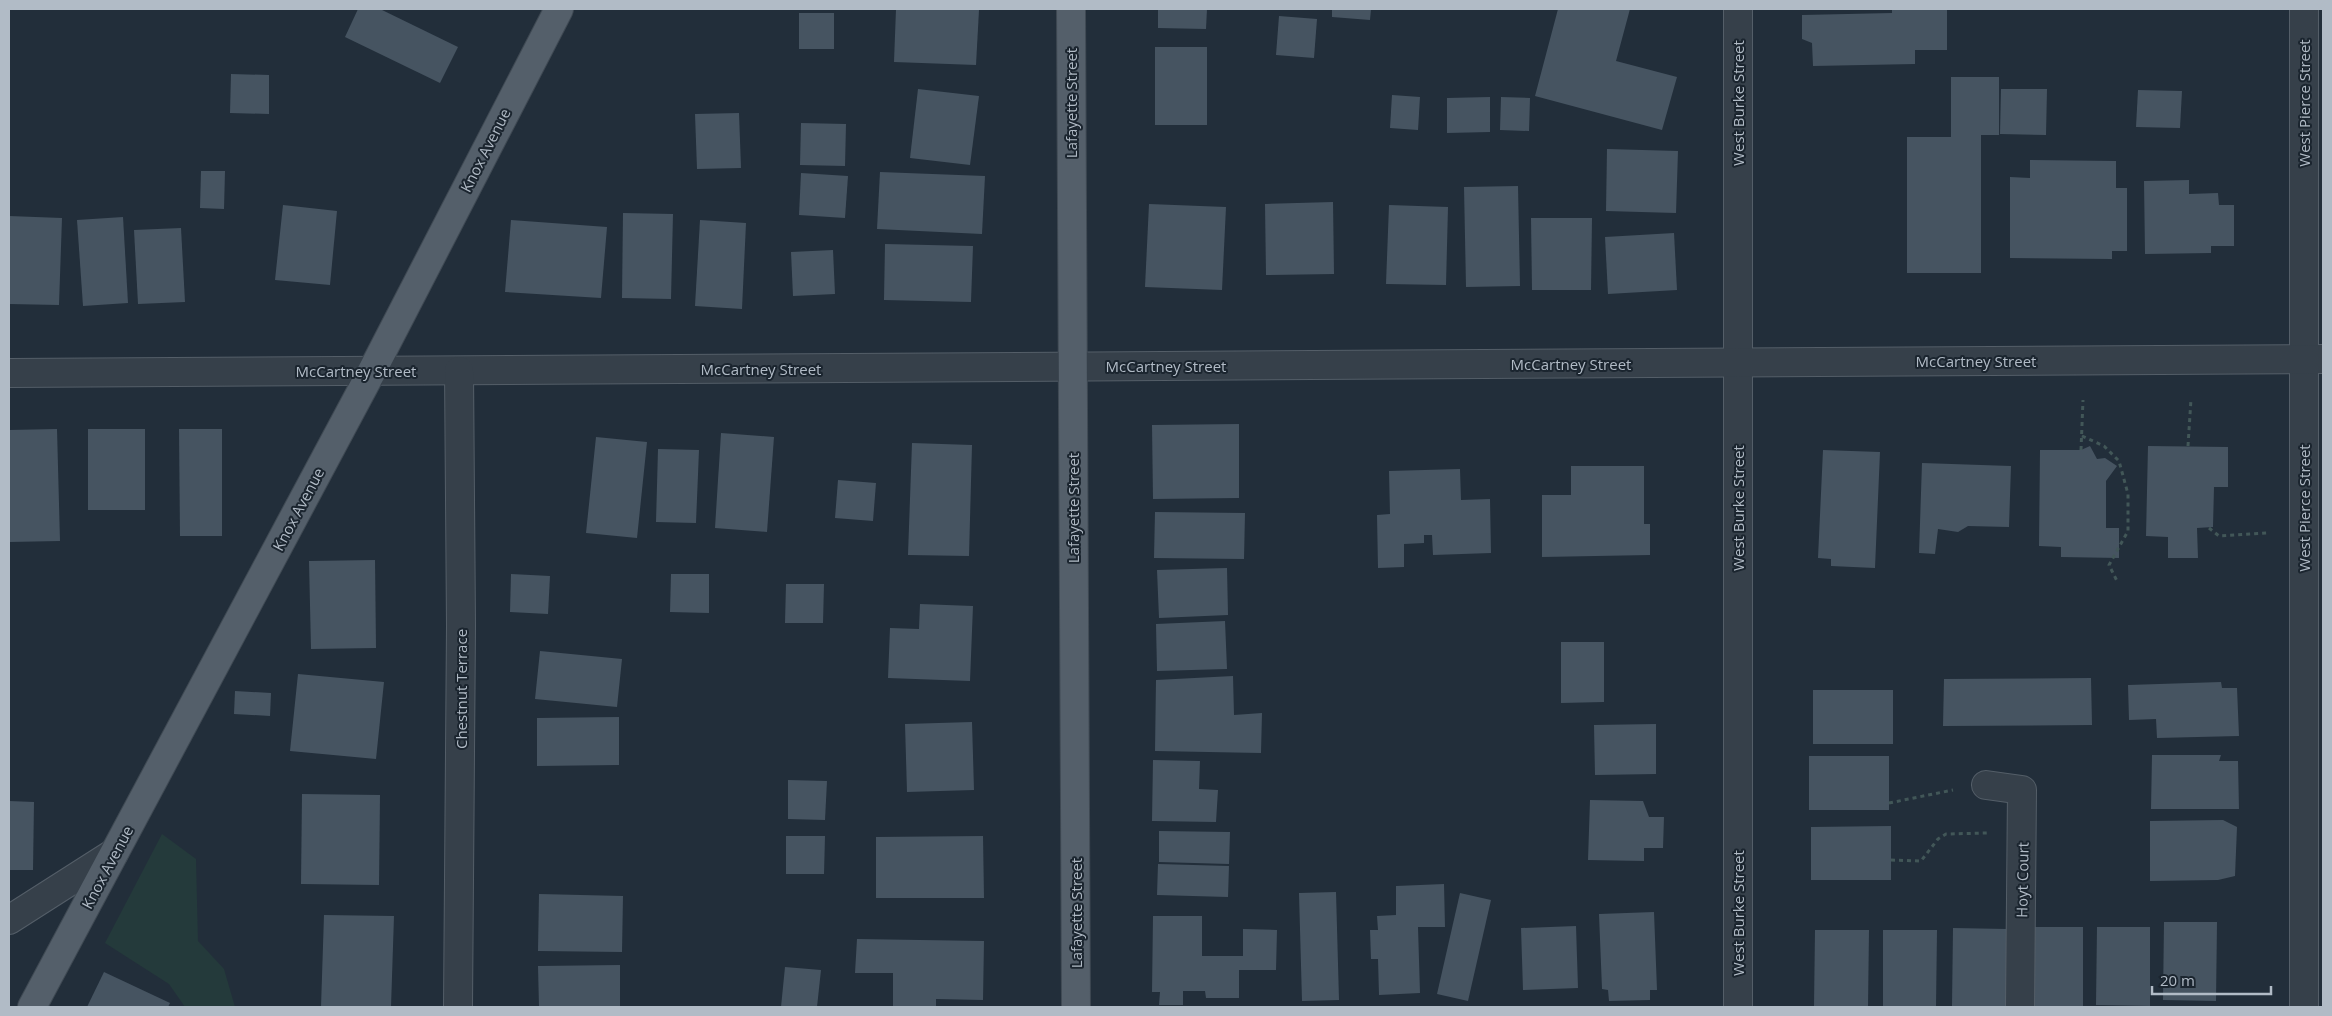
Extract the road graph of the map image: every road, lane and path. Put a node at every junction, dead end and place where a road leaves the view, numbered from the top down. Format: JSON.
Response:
{"nodes":[{"id":1,"x":559,"y":9,"type":"edge"},
{"id":2,"x":1070,"y":9,"type":"edge"},
{"id":3,"x":1738,"y":9,"type":"edge"},
{"id":4,"x":2304,"y":9,"type":"edge"},
{"id":5,"x":2314,"y":359,"type":"edge"},
{"id":6,"x":1738,"y":363,"type":"junction"},
{"id":7,"x":1073,"y":367,"type":"junction"},
{"id":8,"x":459,"y":370,"type":"junction"},
{"id":9,"x":372,"y":371,"type":"junction"},
{"id":10,"x":9,"y":373,"type":"edge"},
{"id":11,"x":2083,"y":400,"type":"dead end"},
{"id":12,"x":2191,"y":400,"type":"dead end"},
{"id":13,"x":2082,"y":436,"type":"junction"},
{"id":14,"x":2188,"y":446,"type":"dead end"},
{"id":15,"x":2081,"y":450,"type":"dead end"},
{"id":16,"x":2209,"y":528,"type":"dead end"},
{"id":17,"x":2267,"y":533,"type":"dead end"},
{"id":18,"x":2117,"y":581,"type":"dead end"},
{"id":19,"x":1986,"y":785,"type":"joint"},
{"id":20,"x":1889,"y":803,"type":"dead end"},
{"id":21,"x":2022,"y":832,"type":"junction"},
{"id":22,"x":114,"y":853,"type":"junction"},
{"id":23,"x":1891,"y":860,"type":"dead end"},
{"id":24,"x":9,"y":920,"type":"edge"},
{"id":25,"x":32,"y":1007,"type":"edge"},
{"id":26,"x":458,"y":1007,"type":"edge"},
{"id":27,"x":1076,"y":1007,"type":"edge"},
{"id":28,"x":1738,"y":1007,"type":"edge"},
{"id":29,"x":2020,"y":1007,"type":"edge"},
{"id":30,"x":2304,"y":1007,"type":"edge"}],
"edges":[{"from":1,"to":9,"type":"main road","name":"Knox Avenue"},
{"from":2,"to":7,"type":"main road","name":"Lafayette Street"},
{"from":3,"to":6,"type":"street","name":"West Burke Street"},
{"from":4,"to":5,"type":"street","name":"West Pierce Street"},
{"from":5,"to":6,"type":"street","name":"McCartney Street"},
{"from":5,"to":30,"type":"street","name":"West Pierce Street"},
{"from":6,"to":7,"type":"street","name":"McCartney Street"},
{"from":6,"to":28,"type":"street","name":"West Burke Street"},
{"from":7,"to":8,"type":"street","name":"McCartney Street"},
{"from":7,"to":27,"type":"main road","name":"Lafayette Street"},
{"from":8,"to":9,"type":"street","name":"McCartney Street"},
{"from":8,"to":26,"type":"street","name":"Chestnut Terrace"},
{"from":9,"to":10,"type":"street","name":"McCartney Street"},
{"from":9,"to":22,"type":"main road","name":"Knox Avenue"},
{"from":11,"to":13,"type":"path"},
{"from":12,"to":14,"type":"path"},
{"from":13,"to":15,"type":"path"},
{"from":13,"to":18,"type":"path"},
{"from":16,"to":17,"type":"path"},
{"from":19,"to":20,"type":"path"},
{"from":19,"to":21,"type":"street","name":"Hoyt Court"},
{"from":21,"to":23,"type":"path"},
{"from":21,"to":29,"type":"street","name":"Hoyt Court"},
{"from":22,"to":24,"type":"street"},
{"from":22,"to":25,"type":"main road","name":"Knox Avenue"}]}
